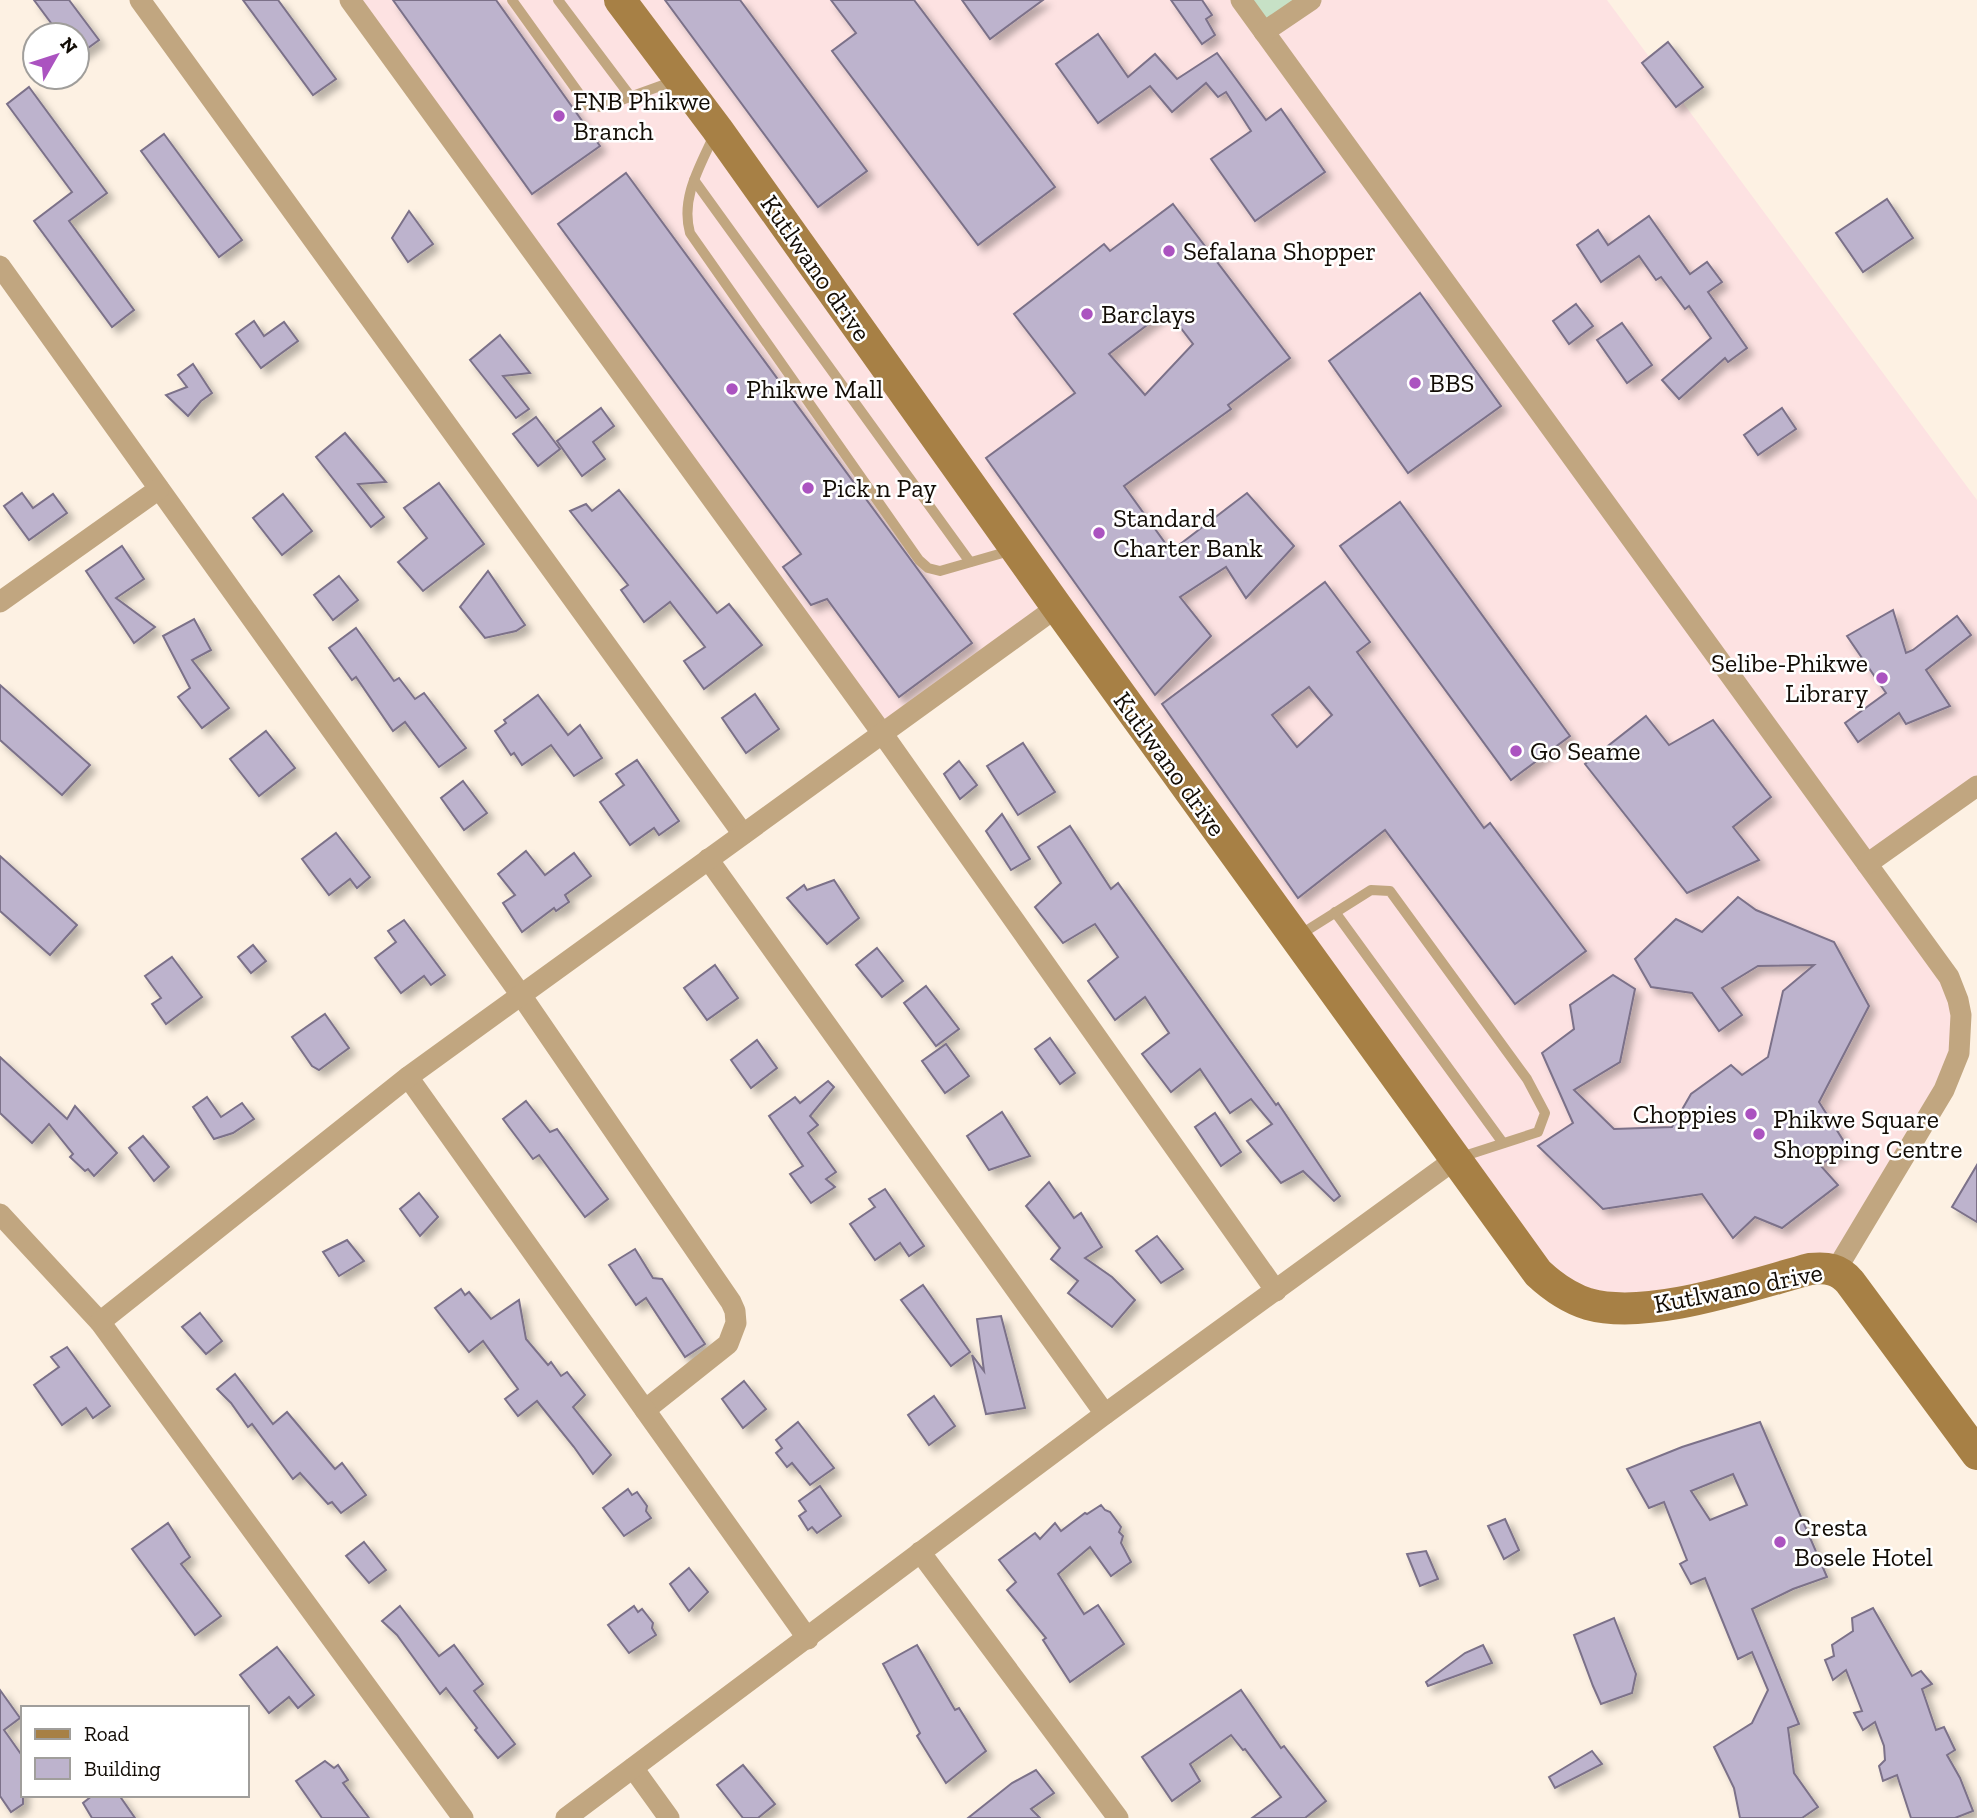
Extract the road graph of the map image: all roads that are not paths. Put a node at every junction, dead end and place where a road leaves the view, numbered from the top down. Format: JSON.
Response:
{"nodes":[{"id":1,"x":140,"y":0,"type":"edge"},
{"id":2,"x":350,"y":0,"type":"edge"},
{"id":3,"x":512,"y":0,"type":"edge"},
{"id":4,"x":558,"y":0,"type":"edge"},
{"id":5,"x":620,"y":0,"type":"edge"},
{"id":6,"x":1241,"y":0,"type":"edge"},
{"id":7,"x":1311,"y":0,"type":"edge"},
{"id":8,"x":1264,"y":32,"type":"junction"},
{"id":9,"x":679,"y":79,"type":"junction"},
{"id":10,"x":631,"y":97,"type":"junction"},
{"id":11,"x":717,"y":129,"type":"junction"},
{"id":12,"x":694,"y":180,"type":"junction"},
{"id":13,"x":0,"y":266,"type":"edge"},
{"id":14,"x":159,"y":489,"type":"junction"},
{"id":15,"x":1016,"y":549,"type":"junction"},
{"id":16,"x":970,"y":562,"type":"junction"},
{"id":17,"x":0,"y":602,"type":"edge"},
{"id":18,"x":1057,"y":607,"type":"junction"},
{"id":19,"x":882,"y":733,"type":"junction"},
{"id":20,"x":1977,"y":786,"type":"edge"},
{"id":21,"x":743,"y":834,"type":"junction"},
{"id":22,"x":708,"y":859,"type":"junction"},
{"id":23,"x":1867,"y":864,"type":"junction"},
{"id":24,"x":1335,"y":912,"type":"junction"},
{"id":25,"x":1296,"y":937,"type":"junction"},
{"id":26,"x":521,"y":995,"type":"junction"},
{"id":27,"x":408,"y":1077,"type":"junction"},
{"id":28,"x":1503,"y":1143,"type":"junction"},
{"id":29,"x":1457,"y":1158,"type":"junction"},
{"id":30,"x":0,"y":1214,"type":"edge"},
{"id":31,"x":1836,"y":1270,"type":"junction"},
{"id":32,"x":1276,"y":1291,"type":"junction"},
{"id":33,"x":100,"y":1322,"type":"junction"},
{"id":34,"x":645,"y":1410,"type":"junction"},
{"id":35,"x":1105,"y":1414,"type":"junction"},
{"id":36,"x":1977,"y":1454,"type":"edge"},
{"id":37,"x":920,"y":1552,"type":"junction"},
{"id":38,"x":808,"y":1639,"type":"junction"},
{"id":39,"x":633,"y":1768,"type":"junction"},
{"id":40,"x":463,"y":1818,"type":"edge"},
{"id":41,"x":566,"y":1818,"type":"edge"},
{"id":42,"x":668,"y":1818,"type":"edge"},
{"id":43,"x":1118,"y":1818,"type":"edge"}],
"edges":[{"from":1,"to":21,"type":"street"},
{"from":2,"to":19,"type":"street"},
{"from":3,"to":10,"type":"lane"},
{"from":4,"to":10,"type":"lane"},
{"from":5,"to":9,"type":"street","name":"Kutlwano drive"},
{"from":6,"to":8,"type":"street"},
{"from":7,"to":8,"type":"street"},
{"from":8,"to":23,"type":"street"},
{"from":9,"to":10,"type":"lane"},
{"from":9,"to":11,"type":"street","name":"Kutlwano drive"},
{"from":11,"to":12,"type":"lane"},
{"from":11,"to":15,"type":"street","name":"Kutlwano drive"},
{"from":12,"to":16,"type":"lane"},
{"from":12,"to":16,"type":"lane"},
{"from":13,"to":14,"type":"street"},
{"from":14,"to":17,"type":"street"},
{"from":14,"to":26,"type":"street"},
{"from":15,"to":16,"type":"lane"},
{"from":15,"to":18,"type":"street","name":"Kutlwano drive"},
{"from":18,"to":19,"type":"street"},
{"from":18,"to":25,"type":"street","name":"Kutlwano drive"},
{"from":19,"to":21,"type":"street"},
{"from":19,"to":32,"type":"street"},
{"from":20,"to":23,"type":"street"},
{"from":21,"to":22,"type":"street"},
{"from":22,"to":26,"type":"street"},
{"from":22,"to":35,"type":"street"},
{"from":23,"to":31,"type":"street"},
{"from":24,"to":25,"type":"lane"},
{"from":24,"to":28,"type":"lane"},
{"from":24,"to":28,"type":"lane"},
{"from":25,"to":29,"type":"street","name":"Kutlwano drive"},
{"from":26,"to":27,"type":"street"},
{"from":26,"to":34,"type":"street"},
{"from":27,"to":33,"type":"street"},
{"from":27,"to":34,"type":"street"},
{"from":28,"to":29,"type":"lane"},
{"from":29,"to":31,"type":"street","name":"Kutlwano drive"},
{"from":29,"to":32,"type":"street"},
{"from":30,"to":33,"type":"street"},
{"from":31,"to":36,"type":"street"},
{"from":32,"to":35,"type":"street"},
{"from":33,"to":40,"type":"street"},
{"from":34,"to":38,"type":"street"},
{"from":35,"to":37,"type":"street"},
{"from":37,"to":38,"type":"street"},
{"from":37,"to":43,"type":"street"},
{"from":38,"to":39,"type":"street"},
{"from":39,"to":41,"type":"street"},
{"from":39,"to":42,"type":"street"}]}
